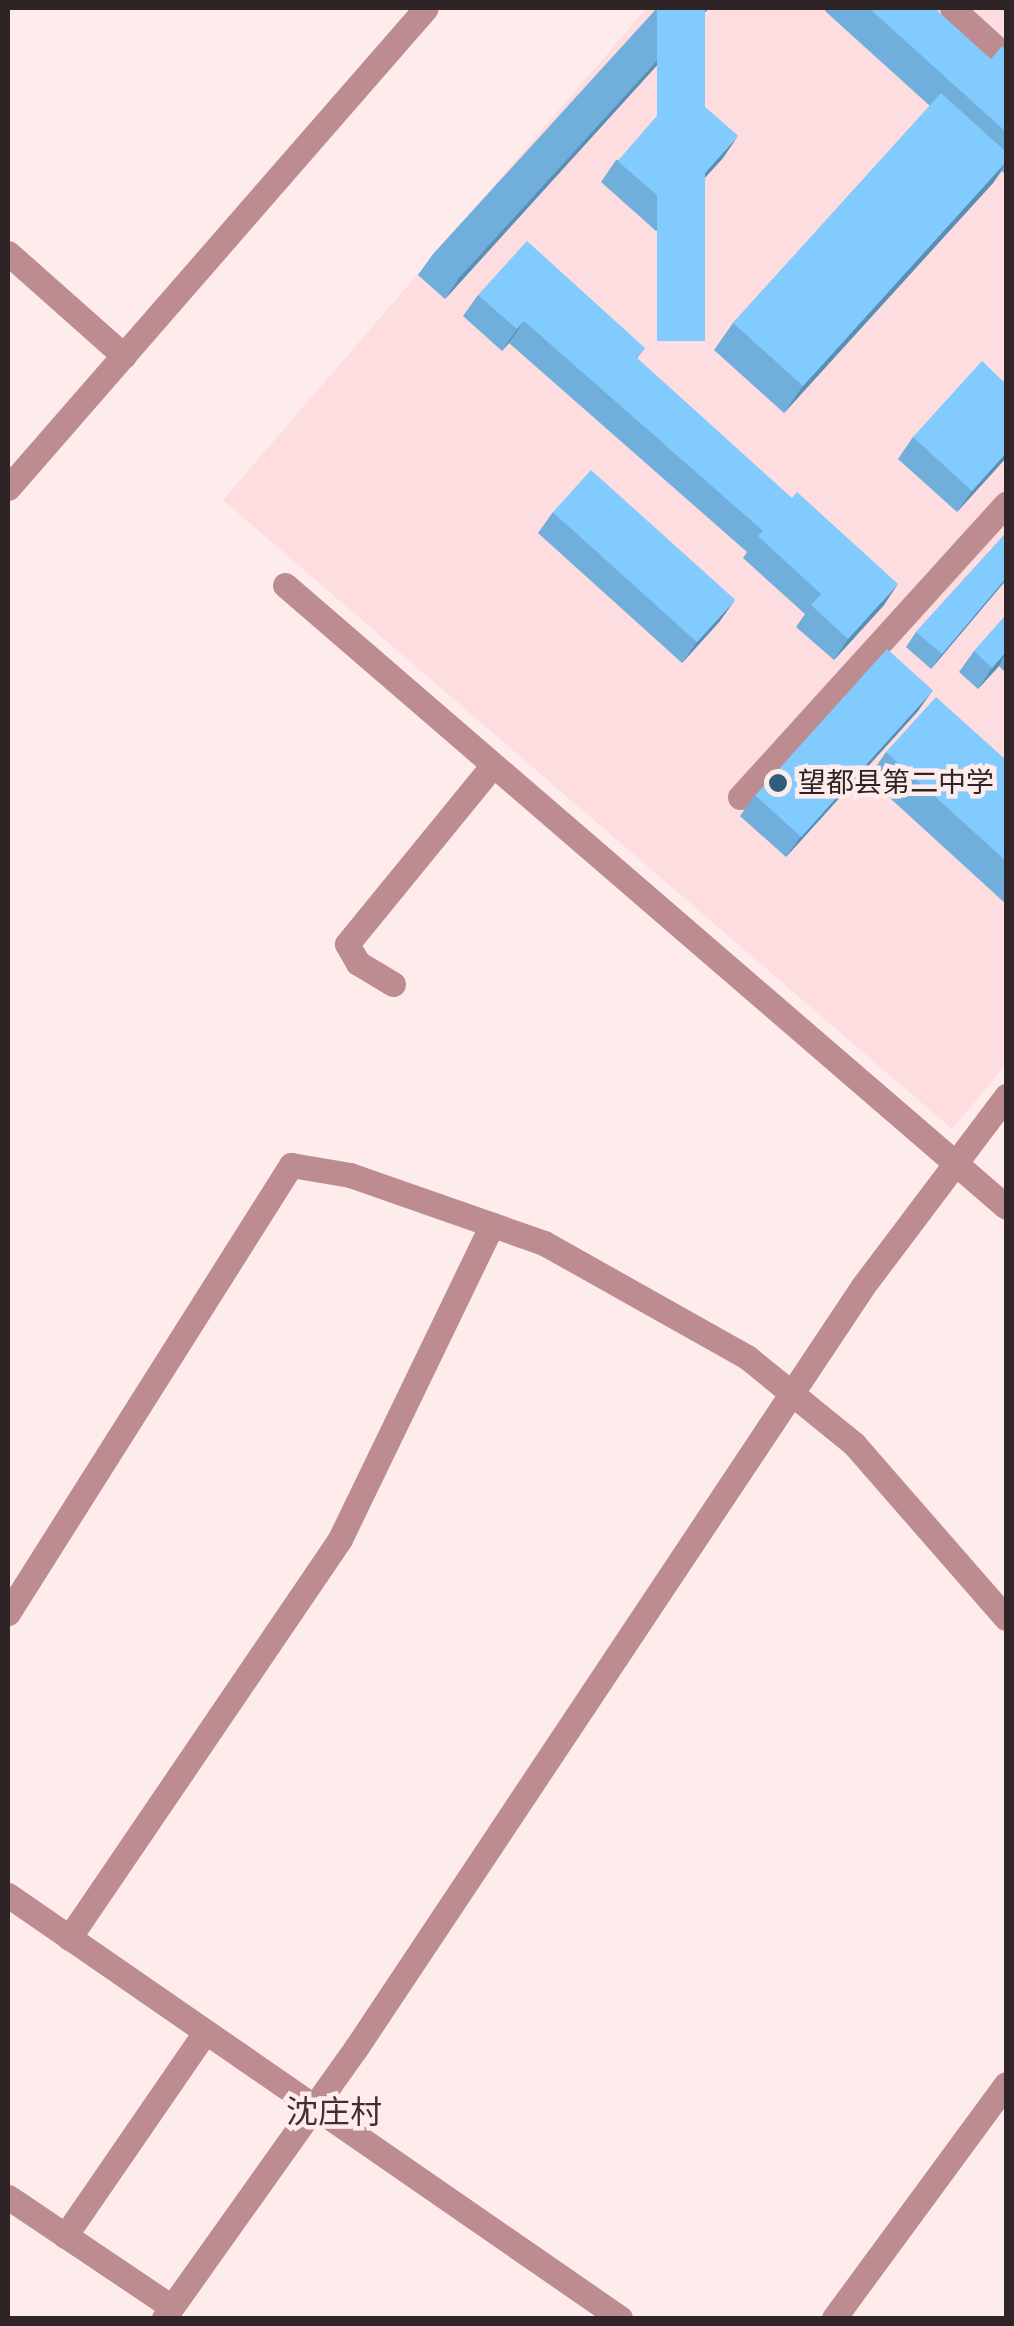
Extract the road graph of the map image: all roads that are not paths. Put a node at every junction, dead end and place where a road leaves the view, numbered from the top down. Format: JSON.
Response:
{"nodes":[{"id":1,"x":426,"y":8,"type":"edge"},
{"id":2,"x":952,"y":8,"type":"edge"},
{"id":3,"x":1006,"y":57,"type":"edge"},
{"id":4,"x":8,"y":253,"type":"edge"},
{"id":5,"x":124,"y":356,"type":"junction"},
{"id":6,"x":8,"y":488,"type":"edge"},
{"id":7,"x":1006,"y":504,"type":"edge"},
{"id":8,"x":285,"y":585,"type":"dead end"},
{"id":9,"x":492,"y":766,"type":"junction"},
{"id":10,"x":740,"y":797,"type":"dead end"},
{"id":11,"x":394,"y":984,"type":"dead end"},
{"id":12,"x":1006,"y":1096,"type":"edge"},
{"id":13,"x":955,"y":1164,"type":"junction"},
{"id":14,"x":1006,"y":1207,"type":"edge"},
{"id":15,"x":492,"y":1225,"type":"junction"},
{"id":16,"x":790,"y":1392,"type":"junction"},
{"id":17,"x":8,"y":1613,"type":"edge"},
{"id":18,"x":1006,"y":1618,"type":"edge"},
{"id":19,"x":8,"y":1895,"type":"edge"},
{"id":20,"x":68,"y":1938,"type":"junction"},
{"id":21,"x":204,"y":2032,"type":"junction"},
{"id":22,"x":1006,"y":2084,"type":"edge"},
{"id":23,"x":314,"y":2107,"type":"junction"},
{"id":24,"x":8,"y":2197,"type":"edge"},
{"id":25,"x":65,"y":2236,"type":"junction"},
{"id":26,"x":168,"y":2313,"type":"edge"},
{"id":27,"x":620,"y":2318,"type":"edge"},
{"id":28,"x":834,"y":2318,"type":"edge"}],
"edges":[{"from":1,"to":5,"type":"street"},
{"from":2,"to":3,"type":"street"},
{"from":4,"to":5,"type":"street"},
{"from":5,"to":6,"type":"street"},
{"from":7,"to":10,"type":"street"},
{"from":8,"to":9,"type":"street"},
{"from":9,"to":11,"type":"street"},
{"from":9,"to":13,"type":"street"},
{"from":12,"to":13,"type":"street"},
{"from":13,"to":14,"type":"street"},
{"from":13,"to":16,"type":"street"},
{"from":15,"to":16,"type":"street"},
{"from":15,"to":17,"type":"street"},
{"from":15,"to":20,"type":"street"},
{"from":16,"to":18,"type":"street"},
{"from":16,"to":23,"type":"street"},
{"from":19,"to":20,"type":"street"},
{"from":20,"to":21,"type":"street"},
{"from":21,"to":23,"type":"street"},
{"from":21,"to":25,"type":"street"},
{"from":22,"to":28,"type":"street"},
{"from":23,"to":26,"type":"street"},
{"from":23,"to":27,"type":"street"},
{"from":24,"to":25,"type":"street"},
{"from":25,"to":26,"type":"street"}]}
